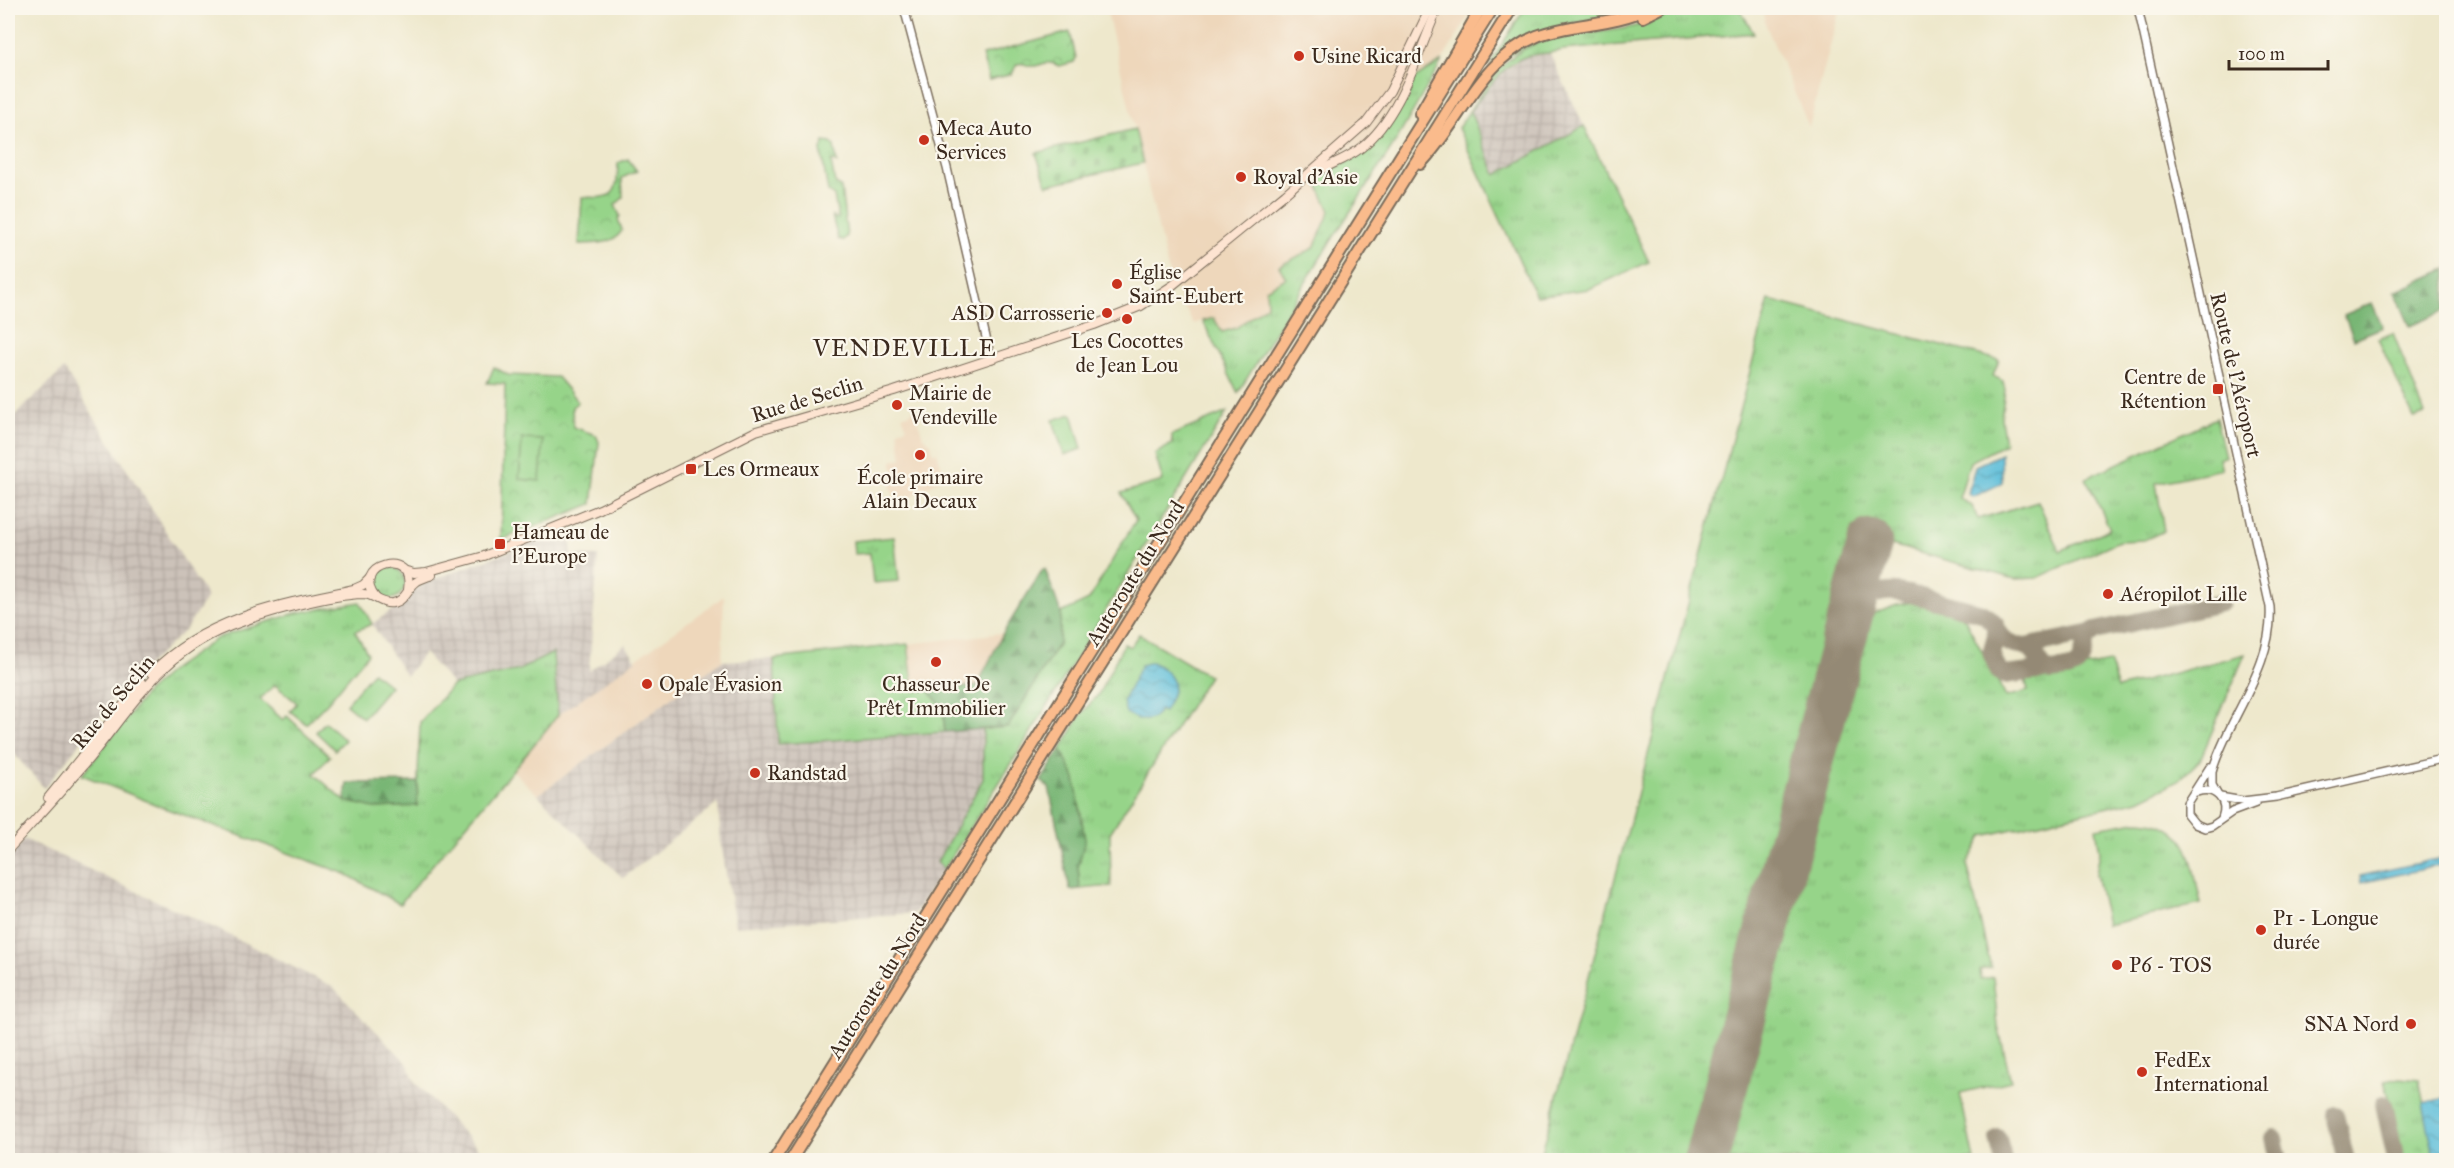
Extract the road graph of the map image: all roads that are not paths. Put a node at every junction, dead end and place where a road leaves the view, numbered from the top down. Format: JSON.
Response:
{"nodes":[{"id":1,"x":904,"y":8,"type":"edge"},
{"id":2,"x":1430,"y":8,"type":"edge"},
{"id":3,"x":1438,"y":8,"type":"edge"},
{"id":4,"x":1481,"y":8,"type":"edge"},
{"id":5,"x":1493,"y":8,"type":"edge"},
{"id":6,"x":1512,"y":8,"type":"edge"},
{"id":7,"x":1610,"y":8,"type":"edge"},
{"id":8,"x":1634,"y":8,"type":"edge"},
{"id":9,"x":1648,"y":8,"type":"edge"},
{"id":10,"x":1661,"y":8,"type":"edge"},
{"id":11,"x":2138,"y":8,"type":"edge"},
{"id":12,"x":1595,"y":24,"type":"junction"},
{"id":13,"x":1414,"y":133,"type":"junction"},
{"id":14,"x":1404,"y":180,"type":"junction"},
{"id":15,"x":1290,"y":190,"type":"junction"},
{"id":16,"x":991,"y":359,"type":"junction"},
{"id":17,"x":450,"y":567,"type":"junction"},
{"id":18,"x":403,"y":570,"type":"junction"},
{"id":19,"x":370,"y":578,"type":"junction"},
{"id":20,"x":408,"y":591,"type":"junction"},
{"id":21,"x":376,"y":599,"type":"junction"},
{"id":22,"x":2223,"y":744,"type":"junction"},
{"id":23,"x":2446,"y":758,"type":"edge"},
{"id":24,"x":2194,"y":794,"type":"junction"},
{"id":25,"x":2219,"y":795,"type":"junction"},
{"id":26,"x":2276,"y":796,"type":"junction"},
{"id":27,"x":2220,"y":820,"type":"junction"},
{"id":28,"x":8,"y":843,"type":"edge"},
{"id":29,"x":8,"y":850,"type":"edge"},
{"id":30,"x":774,"y":1161,"type":"edge"},
{"id":31,"x":791,"y":1161,"type":"edge"}],
"edges":[{"from":1,"to":16,"type":"street"},
{"from":2,"to":15,"type":"main road","name":"Rue de Seclin"},
{"from":3,"to":15,"type":"main road","name":"Rue de Seclin"},
{"from":4,"to":13,"type":"highway"},
{"from":5,"to":13,"type":"highway","name":"Autoroute du Nord"},
{"from":6,"to":14,"type":"highway","name":"Autoroute du Nord"},
{"from":7,"to":8,"type":"highway"},
{"from":9,"to":12,"type":"highway"},
{"from":10,"to":12,"type":"highway"},
{"from":11,"to":22,"type":"street","name":"Route de l'Aéroport"},
{"from":12,"to":14,"type":"highway"},
{"from":13,"to":30,"type":"highway","name":"Autoroute du Nord"},
{"from":14,"to":31,"type":"highway","name":"Autoroute du Nord"},
{"from":15,"to":16,"type":"main road","name":"Rue de Seclin"},
{"from":16,"to":17,"type":"main road","name":"Rue de Seclin"},
{"from":17,"to":18,"type":"main road","name":"Rue de Seclin"},
{"from":17,"to":20,"type":"main road","name":"Rue de Seclin"},
{"from":18,"to":19,"type":"main road"},
{"from":18,"to":20,"type":"main road"},
{"from":19,"to":21,"type":"main road"},
{"from":19,"to":28,"type":"main road","name":"Rue de Seclin"},
{"from":20,"to":21,"type":"main road"},
{"from":21,"to":29,"type":"main road","name":"Rue de Seclin"},
{"from":22,"to":24,"type":"street","name":"Route de l'Aéroport"},
{"from":22,"to":25,"type":"street","name":"Route de l'Aéroport"},
{"from":23,"to":26,"type":"street"},
{"from":24,"to":25,"type":"street"},
{"from":24,"to":27,"type":"street"},
{"from":25,"to":26,"type":"street"},
{"from":25,"to":27,"type":"street"},
{"from":26,"to":27,"type":"street"}]}
